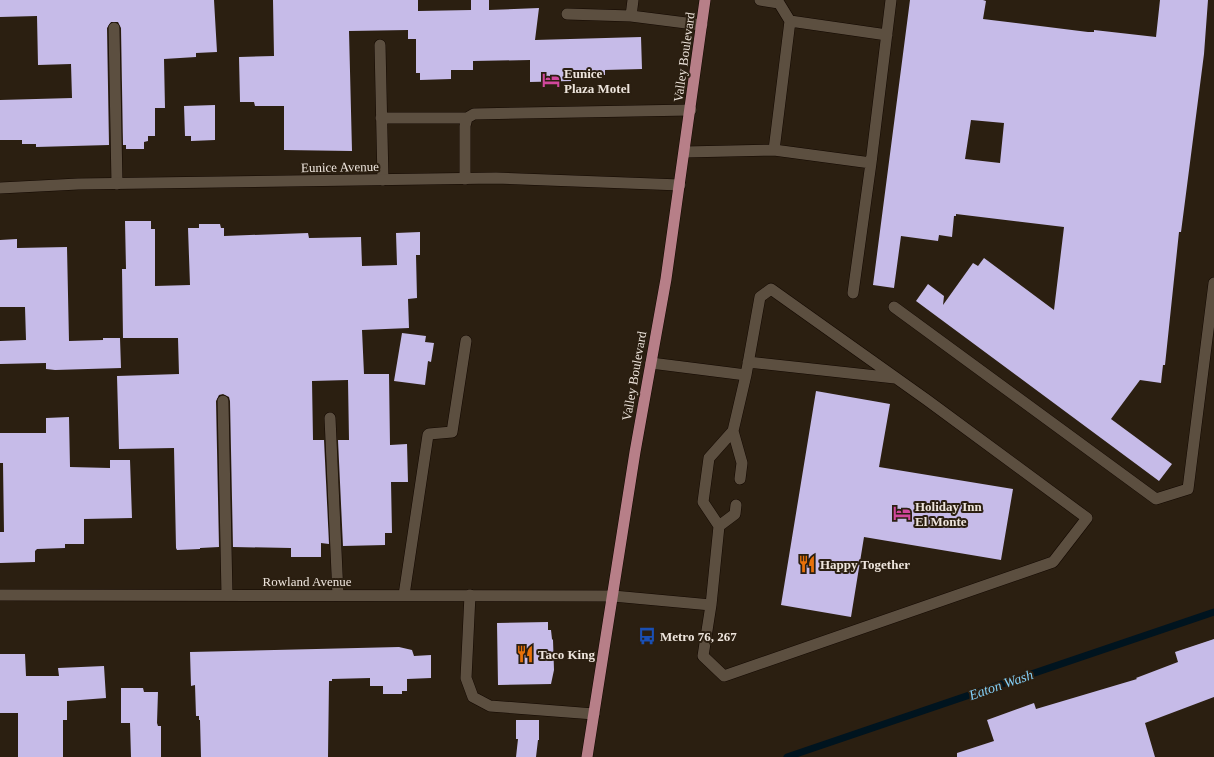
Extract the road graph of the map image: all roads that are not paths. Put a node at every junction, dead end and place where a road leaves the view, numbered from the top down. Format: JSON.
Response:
{"nodes":[{"id":1,"x":633,"y":0,"type":"edge"},
{"id":2,"x":705,"y":0,"type":"edge"},
{"id":3,"x":766,"y":0,"type":"edge"},
{"id":4,"x":891,"y":0,"type":"edge"},
{"id":5,"x":567,"y":14,"type":"dead end"},
{"id":6,"x":631,"y":16,"type":"junction"},
{"id":7,"x":790,"y":21,"type":"junction"},
{"id":8,"x":702,"y":25,"type":"junction"},
{"id":9,"x":114,"y":28,"type":"dead end"},
{"id":10,"x":887,"y":35,"type":"junction"},
{"id":11,"x":380,"y":45,"type":"dead end"},
{"id":12,"x":691,"y":110,"type":"junction"},
{"id":13,"x":381,"y":118,"type":"junction"},
{"id":14,"x":467,"y":118,"type":"junction"},
{"id":15,"x":774,"y":150,"type":"junction"},
{"id":16,"x":684,"y":152,"type":"junction"},
{"id":17,"x":871,"y":162,"type":"junction"},
{"id":18,"x":465,"y":179,"type":"junction"},
{"id":19,"x":383,"y":180,"type":"junction"},
{"id":20,"x":117,"y":184,"type":"junction"},
{"id":21,"x":680,"y":185,"type":"junction"},
{"id":22,"x":0,"y":188,"type":"edge"},
{"id":23,"x":1214,"y":283,"type":"edge"},
{"id":24,"x":853,"y":293,"type":"dead end"},
{"id":25,"x":894,"y":307,"type":"dead end"},
{"id":26,"x":466,"y":341,"type":"dead end"},
{"id":27,"x":748,"y":362,"type":"junction"},
{"id":28,"x":651,"y":363,"type":"junction"},
{"id":29,"x":746,"y":375,"type":"junction"},
{"id":30,"x":896,"y":378,"type":"junction"},
{"id":31,"x":223,"y":401,"type":"dead end"},
{"id":32,"x":330,"y":418,"type":"dead end"},
{"id":33,"x":733,"y":431,"type":"junction"},
{"id":34,"x":740,"y":479,"type":"dead end"},
{"id":35,"x":736,"y":505,"type":"dead end"},
{"id":36,"x":719,"y":526,"type":"junction"},
{"id":37,"x":0,"y":595,"type":"edge"},
{"id":38,"x":227,"y":595,"type":"junction"},
{"id":39,"x":338,"y":595,"type":"junction"},
{"id":40,"x":404,"y":595,"type":"junction"},
{"id":41,"x":470,"y":595,"type":"junction"},
{"id":42,"x":613,"y":596,"type":"junction"},
{"id":43,"x":711,"y":605,"type":"junction"},
{"id":44,"x":594,"y":714,"type":"junction"},
{"id":45,"x":587,"y":757,"type":"edge"}],
"edges":[{"from":1,"to":6,"type":"street"},
{"from":2,"to":8,"type":"main road","name":"Valley Boulevard"},
{"from":3,"to":7,"type":"street"},
{"from":4,"to":10,"type":"street"},
{"from":5,"to":6,"type":"street"},
{"from":6,"to":8,"type":"street"},
{"from":7,"to":10,"type":"street"},
{"from":7,"to":15,"type":"street"},
{"from":8,"to":12,"type":"main road","name":"Valley Boulevard"},
{"from":9,"to":20,"type":"street"},
{"from":10,"to":17,"type":"street"},
{"from":11,"to":13,"type":"street"},
{"from":12,"to":14,"type":"street"},
{"from":12,"to":16,"type":"main road","name":"Valley Boulevard"},
{"from":13,"to":14,"type":"street"},
{"from":13,"to":19,"type":"street"},
{"from":14,"to":18,"type":"street"},
{"from":15,"to":16,"type":"street"},
{"from":15,"to":17,"type":"street"},
{"from":16,"to":21,"type":"main road","name":"Valley Boulevard"},
{"from":17,"to":24,"type":"street"},
{"from":18,"to":19,"type":"street","name":"Eunice Avenue"},
{"from":18,"to":21,"type":"street","name":"Eunice Avenue"},
{"from":19,"to":20,"type":"street","name":"Eunice Avenue"},
{"from":20,"to":22,"type":"street","name":"Eunice Avenue"},
{"from":21,"to":28,"type":"main road","name":"Valley Boulevard"},
{"from":23,"to":25,"type":"street"},
{"from":26,"to":40,"type":"street"},
{"from":27,"to":29,"type":"street"},
{"from":27,"to":30,"type":"street"},
{"from":27,"to":30,"type":"street"},
{"from":28,"to":29,"type":"street"},
{"from":28,"to":42,"type":"main road","name":"Valley Boulevard"},
{"from":29,"to":33,"type":"street"},
{"from":30,"to":43,"type":"street"},
{"from":31,"to":38,"type":"street"},
{"from":32,"to":39,"type":"street"},
{"from":33,"to":34,"type":"street"},
{"from":33,"to":36,"type":"street"},
{"from":35,"to":36,"type":"street"},
{"from":36,"to":43,"type":"street"},
{"from":37,"to":38,"type":"street","name":"Rowland Avenue"},
{"from":38,"to":39,"type":"street","name":"Rowland Avenue"},
{"from":39,"to":40,"type":"street","name":"Rowland Avenue"},
{"from":40,"to":41,"type":"street","name":"Rowland Avenue"},
{"from":41,"to":42,"type":"street","name":"Rowland Avenue"},
{"from":41,"to":44,"type":"street"},
{"from":42,"to":43,"type":"street","name":"Rowland Avenue"},
{"from":42,"to":44,"type":"main road","name":"Valley Boulevard"},
{"from":44,"to":45,"type":"main road","name":"Valley Boulevard"}]}
